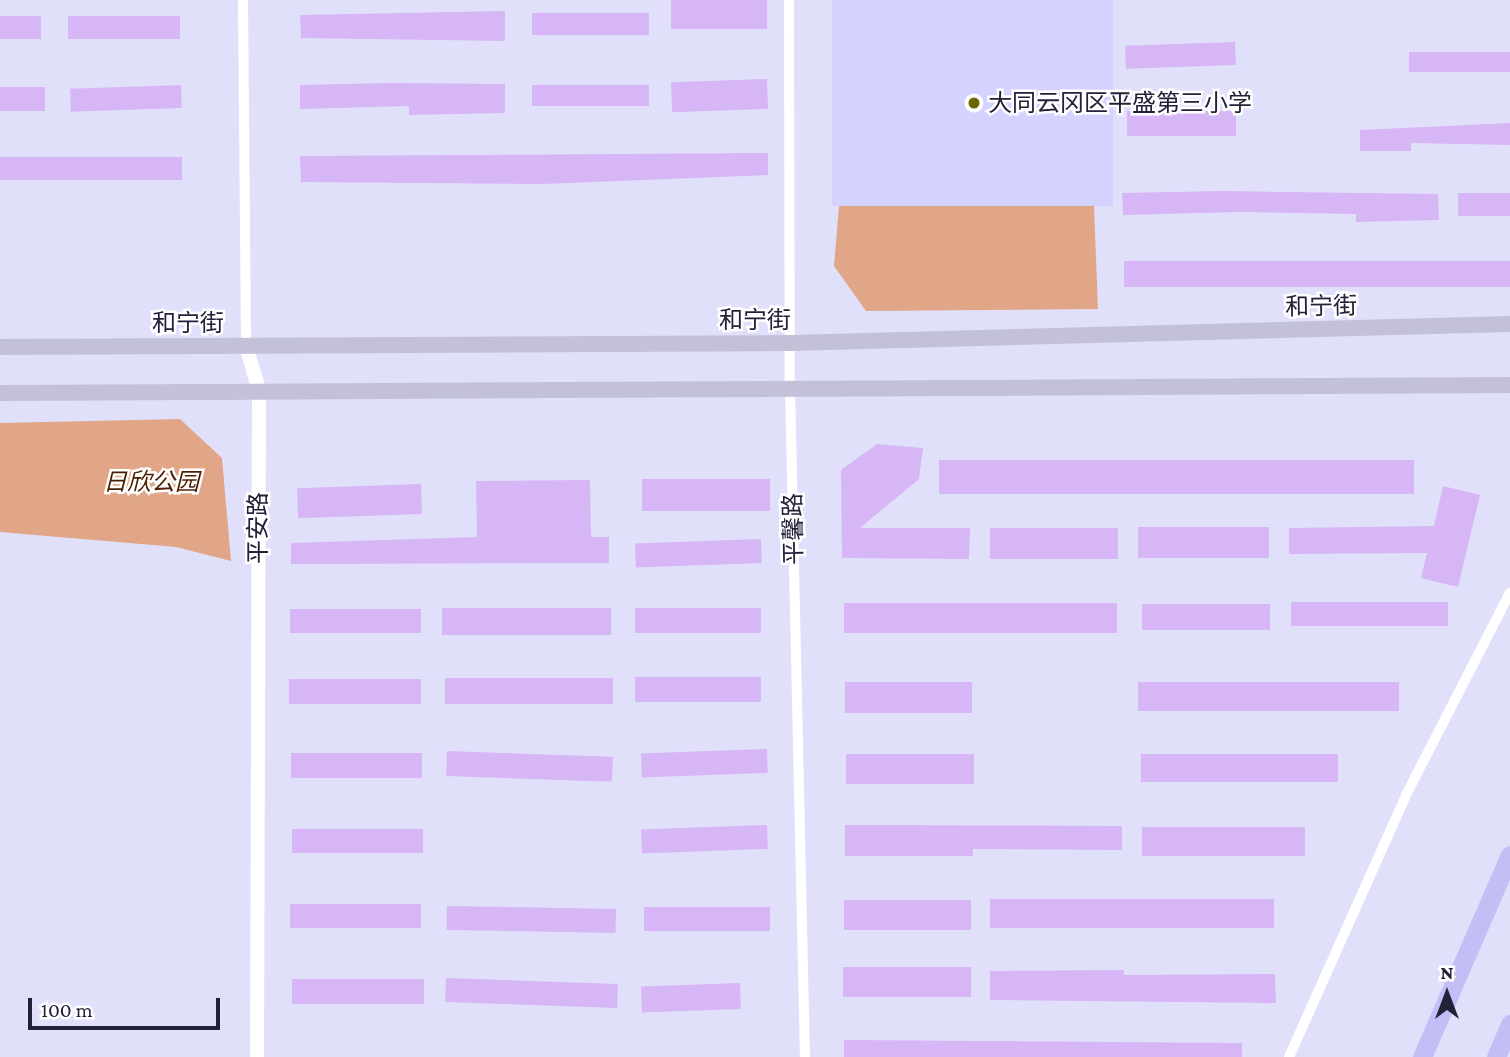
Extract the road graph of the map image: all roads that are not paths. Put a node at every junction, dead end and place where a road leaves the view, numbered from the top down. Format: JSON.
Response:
{"nodes":[{"id":1,"x":243,"y":0,"type":"edge"},
{"id":2,"x":789,"y":0,"type":"edge"},
{"id":3,"x":1510,"y":324,"type":"edge"},
{"id":4,"x":790,"y":343,"type":"junction"},
{"id":5,"x":246,"y":346,"type":"junction"},
{"id":6,"x":0,"y":347,"type":"edge"},
{"id":7,"x":1510,"y":385,"type":"edge"},
{"id":8,"x":790,"y":387,"type":"junction"},
{"id":9,"x":258,"y":390,"type":"junction"},
{"id":10,"x":0,"y":393,"type":"edge"},
{"id":11,"x":1510,"y":593,"type":"edge"},
{"id":12,"x":1510,"y":855,"type":"edge"},
{"id":13,"x":1510,"y":1024,"type":"edge"},
{"id":14,"x":257,"y":1057,"type":"edge"},
{"id":15,"x":805,"y":1057,"type":"edge"},
{"id":16,"x":1289,"y":1057,"type":"edge"},
{"id":17,"x":1422,"y":1057,"type":"edge"},
{"id":18,"x":1496,"y":1057,"type":"edge"}],
"edges":[{"from":1,"to":5,"type":"street","name":"平安路"},
{"from":2,"to":4,"type":"street","name":"平馨路"},
{"from":3,"to":4,"type":"main road","name":"和宁街"},
{"from":4,"to":5,"type":"main road","name":"和宁街"},
{"from":4,"to":8,"type":"street","name":"平馨路"},
{"from":5,"to":6,"type":"main road","name":"和宁街"},
{"from":5,"to":9,"type":"street","name":"平安路"},
{"from":7,"to":8,"type":"main road"},
{"from":8,"to":9,"type":"main road"},
{"from":8,"to":15,"type":"street","name":"平馨路"},
{"from":9,"to":10,"type":"main road"},
{"from":9,"to":14,"type":"street","name":"平安路"},
{"from":11,"to":16,"type":"street"},
{"from":12,"to":17,"type":"highway"},
{"from":13,"to":18,"type":"highway"}]}
